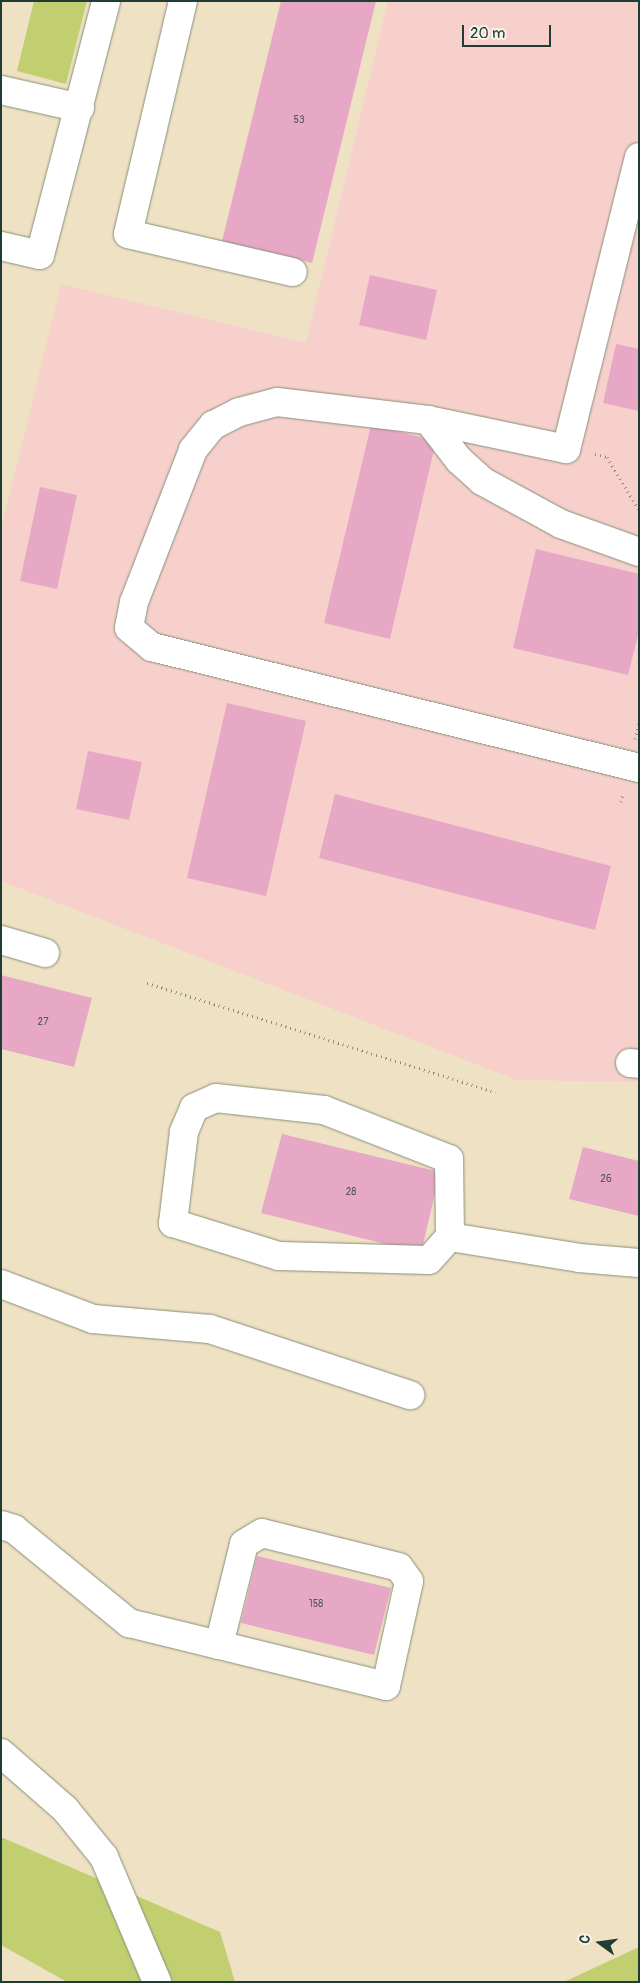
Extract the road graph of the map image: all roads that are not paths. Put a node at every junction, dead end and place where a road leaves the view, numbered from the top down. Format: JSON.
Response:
{"nodes":[{"id":1,"x":106,"y":1,"type":"edge"},
{"id":2,"x":183,"y":1,"type":"edge"},
{"id":3,"x":1,"y":90,"type":"edge"},
{"id":4,"x":80,"y":108,"type":"junction"},
{"id":5,"x":639,"y":157,"type":"edge"},
{"id":6,"x":1,"y":246,"type":"edge"},
{"id":7,"x":293,"y":272,"type":"dead end"},
{"id":8,"x":428,"y":420,"type":"junction"},
{"id":9,"x":639,"y":552,"type":"edge"},
{"id":10,"x":639,"y":768,"type":"edge"},
{"id":11,"x":1,"y":940,"type":"edge"},
{"id":12,"x":45,"y":953,"type":"dead end"},
{"id":13,"x":450,"y":1237,"type":"junction"},
{"id":14,"x":639,"y":1263,"type":"edge"},
{"id":15,"x":1,"y":1284,"type":"edge"},
{"id":16,"x":410,"y":1395,"type":"dead end"},
{"id":17,"x":1,"y":1525,"type":"edge"},
{"id":18,"x":218,"y":1645,"type":"junction"},
{"id":19,"x":1,"y":1752,"type":"edge"},
{"id":20,"x":157,"y":1982,"type":"edge"}],
"edges":[{"from":1,"to":4,"type":"lane"},
{"from":2,"to":7,"type":"lane"},
{"from":3,"to":4,"type":"lane"},
{"from":4,"to":6,"type":"lane"},
{"from":5,"to":8,"type":"lane"},
{"from":8,"to":9,"type":"lane"},
{"from":8,"to":10,"type":"lane"},
{"from":11,"to":12,"type":"lane"},
{"from":13,"to":13,"type":"lane"},
{"from":13,"to":14,"type":"lane"},
{"from":15,"to":16,"type":"lane"},
{"from":17,"to":18,"type":"lane"},
{"from":18,"to":18,"type":"lane"},
{"from":19,"to":20,"type":"lane"}]}
